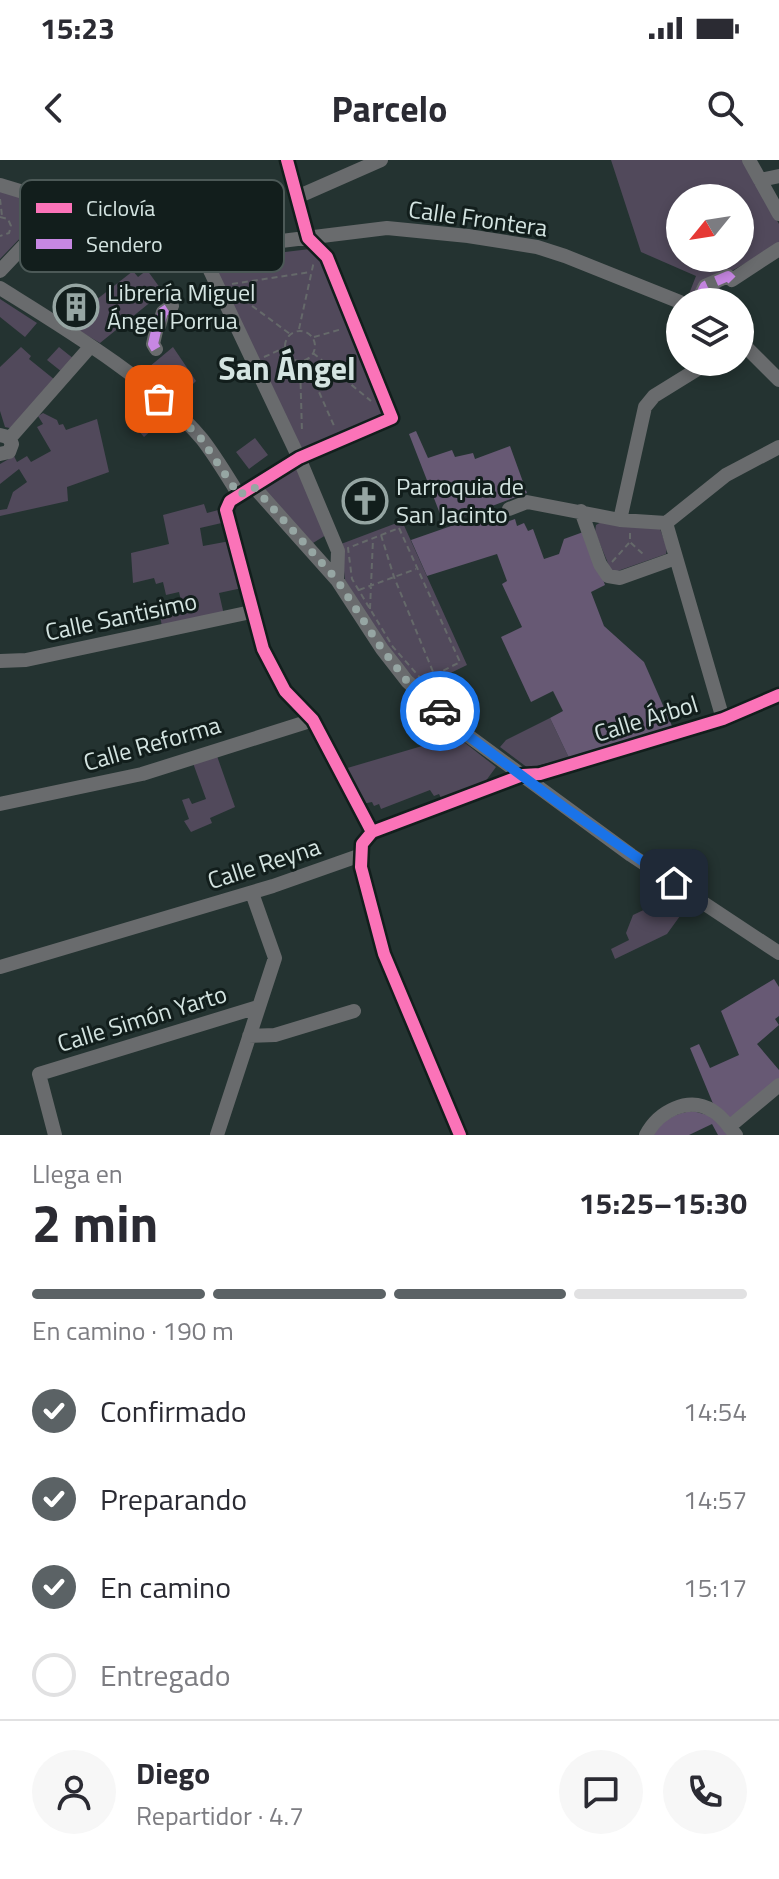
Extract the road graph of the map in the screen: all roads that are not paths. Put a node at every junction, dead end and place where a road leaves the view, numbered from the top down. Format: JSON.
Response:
{"nodes":[{"id":1,"x":287,"y":160,"type":"edge"},
{"id":2,"x":381,"y":160,"type":"edge"},
{"id":3,"x":749,"y":160,"type":"edge"},
{"id":4,"x":779,"y":176,"type":"edge"},
{"id":5,"x":760,"y":180,"type":"junction"},
{"id":6,"x":0,"y":185,"type":"edge"},
{"id":7,"x":20,"y":191,"type":"edge"},
{"id":8,"x":297,"y":197,"type":"junction"},
{"id":9,"x":779,"y":214,"type":"edge"},
{"id":10,"x":312,"y":241,"type":"junction"},
{"id":11,"x":284,"y":243,"type":"edge"},
{"id":12,"x":779,"y":249,"type":"edge"},
{"id":13,"x":20,"y":250,"type":"edge"},
{"id":14,"x":0,"y":271,"type":"edge"},
{"id":15,"x":211,"y":272,"type":"edge"},
{"id":16,"x":0,"y":288,"type":"edge"},
{"id":17,"x":704,"y":288,"type":"edge"},
{"id":18,"x":666,"y":297,"type":"edge"},
{"id":19,"x":172,"y":306,"type":"dead end"},
{"id":20,"x":90,"y":347,"type":"junction"},
{"id":21,"x":156,"y":349,"type":"dead end"},
{"id":22,"x":754,"y":356,"type":"edge"},
{"id":23,"x":686,"y":376,"type":"edge"},
{"id":24,"x":779,"y":380,"type":"edge"},
{"id":25,"x":9,"y":435,"type":"edge"},
{"id":26,"x":779,"y":447,"type":"edge"},
{"id":27,"x":0,"y":454,"type":"edge"},
{"id":28,"x":299,"y":458,"type":"junction"},
{"id":29,"x":254,"y":487,"type":"junction"},
{"id":30,"x":239,"y":495,"type":"junction"},
{"id":31,"x":509,"y":509,"type":"dead end"},
{"id":32,"x":581,"y":511,"type":"junction"},
{"id":33,"x":625,"y":523,"type":"junction"},
{"id":34,"x":666,"y":523,"type":"junction"},
{"id":35,"x":676,"y":558,"type":"junction"},
{"id":36,"x":337,"y":580,"type":"junction"},
{"id":37,"x":251,"y":612,"type":"junction"},
{"id":38,"x":0,"y":661,"type":"edge"},
{"id":39,"x":779,"y":695,"type":"edge"},
{"id":40,"x":723,"y":719,"type":"junction"},
{"id":41,"x":313,"y":720,"type":"junction"},
{"id":42,"x":523,"y":775,"type":"junction"},
{"id":43,"x":0,"y":804,"type":"edge"},
{"id":44,"x":372,"y":832,"type":"junction"},
{"id":45,"x":361,"y":855,"type":"junction"},
{"id":46,"x":252,"y":893,"type":"junction"},
{"id":47,"x":779,"y":953,"type":"edge"},
{"id":48,"x":0,"y":967,"type":"edge"},
{"id":49,"x":258,"y":1007,"type":"junction"},
{"id":50,"x":354,"y":1011,"type":"dead end"},
{"id":51,"x":249,"y":1036,"type":"junction"},
{"id":52,"x":779,"y":1085,"type":"edge"},
{"id":53,"x":732,"y":1131,"type":"edge"},
{"id":54,"x":55,"y":1135,"type":"edge"},
{"id":55,"x":217,"y":1135,"type":"edge"},
{"id":56,"x":460,"y":1135,"type":"edge"},
{"id":57,"x":646,"y":1135,"type":"edge"}],
"edges":[{"from":1,"to":8,"type":"street"},
{"from":2,"to":8,"type":"street"},
{"from":3,"to":5,"type":"street"},
{"from":4,"to":5,"type":"street"},
{"from":5,"to":9,"type":"street"},
{"from":6,"to":7,"type":"street","name":"Calle Frontera"},
{"from":8,"to":10,"type":"street"},
{"from":10,"to":11,"type":"street","name":"Calle Frontera"},
{"from":10,"to":18,"type":"street","name":"Calle Frontera"},
{"from":10,"to":28,"type":"street"},
{"from":12,"to":17,"type":"street"},
{"from":13,"to":14,"type":"street"},
{"from":15,"to":28,"type":"street"},
{"from":16,"to":20,"type":"street"},
{"from":19,"to":21,"type":"street"},
{"from":20,"to":25,"type":"street"},
{"from":20,"to":30,"type":"street"},
{"from":22,"to":24,"type":"street"},
{"from":23,"to":33,"type":"street"},
{"from":25,"to":27,"type":"street"},
{"from":26,"to":34,"type":"street"},
{"from":28,"to":29,"type":"street"},
{"from":28,"to":36,"type":"street"},
{"from":29,"to":30,"type":"street"},
{"from":29,"to":36,"type":"street"},
{"from":30,"to":37,"type":"street"},
{"from":31,"to":32,"type":"street"},
{"from":32,"to":33,"type":"street"},
{"from":32,"to":35,"type":"street"},
{"from":33,"to":34,"type":"street"},
{"from":34,"to":35,"type":"street","name":"Calle Árbol"},
{"from":35,"to":40,"type":"street","name":"Calle Árbol"},
{"from":36,"to":42,"type":"street"},
{"from":37,"to":38,"type":"street","name":"Calle Santisimo"},
{"from":37,"to":41,"type":"street"},
{"from":39,"to":40,"type":"street","name":"Calle Árbol"},
{"from":40,"to":42,"type":"street","name":"Calle Árbol"},
{"from":41,"to":43,"type":"street","name":"Calle Reforma"},
{"from":41,"to":44,"type":"street"},
{"from":42,"to":44,"type":"street"},
{"from":42,"to":47,"type":"street"},
{"from":44,"to":45,"type":"street"},
{"from":45,"to":46,"type":"street","name":"Calle Reyna"},
{"from":45,"to":56,"type":"street"},
{"from":46,"to":48,"type":"street","name":"Calle Reyna"},
{"from":46,"to":49,"type":"street"},
{"from":49,"to":51,"type":"street"},
{"from":49,"to":54,"type":"street","name":"Calle Simón Yarto"},
{"from":50,"to":51,"type":"street"},
{"from":51,"to":55,"type":"street"},
{"from":52,"to":53,"type":"street"},
{"from":53,"to":57,"type":"street"}]}
